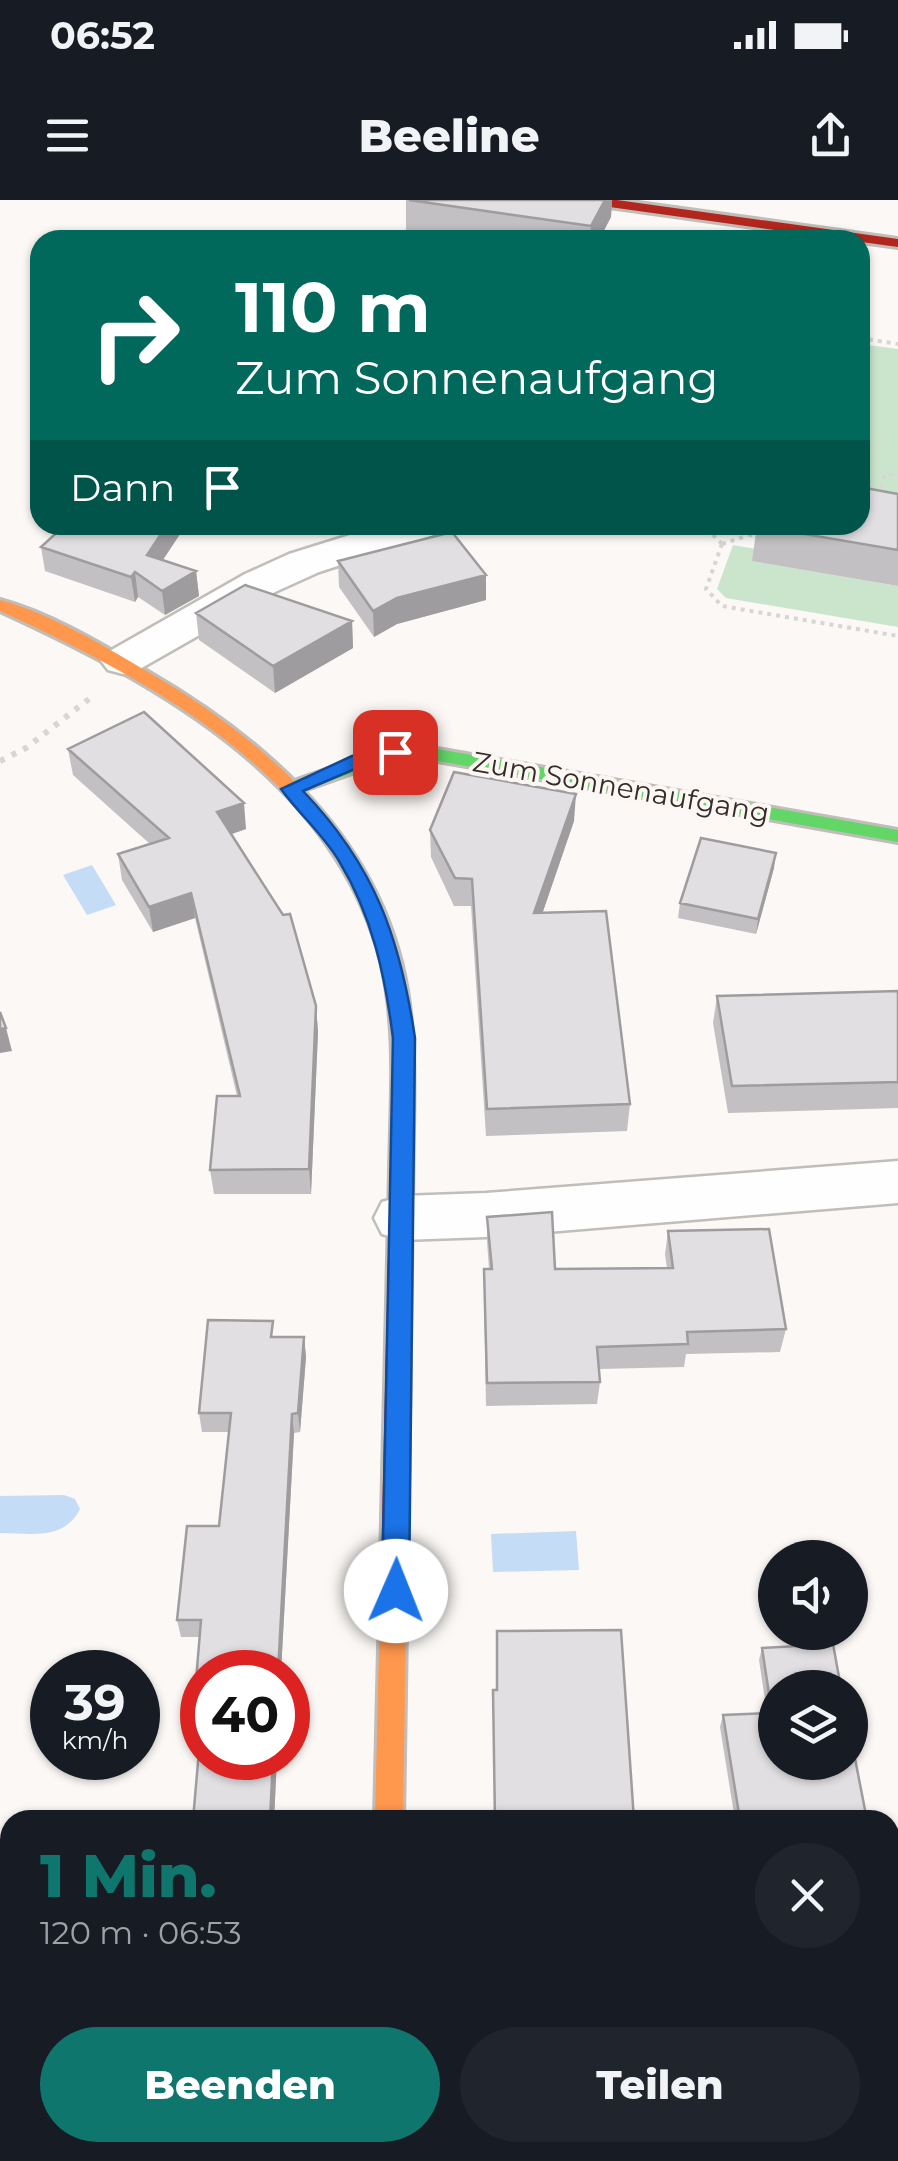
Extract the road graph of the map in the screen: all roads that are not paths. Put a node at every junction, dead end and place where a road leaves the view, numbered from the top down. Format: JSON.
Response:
{"nodes":[{"id":1,"x":588,"y":200,"type":"edge"},
{"id":2,"x":665,"y":205,"type":"edge"},
{"id":3,"x":818,"y":230,"type":"edge"},
{"id":4,"x":870,"y":238,"type":"edge"},
{"id":5,"x":898,"y":243,"type":"edge"},
{"id":6,"x":392,"y":535,"type":"edge"},
{"id":7,"x":0,"y":605,"type":"edge"},
{"id":8,"x":123,"y":661,"type":"junction"},
{"id":9,"x":290,"y":789,"type":"junction"},
{"id":10,"x":898,"y":836,"type":"edge"},
{"id":11,"x":898,"y":1182,"type":"edge"},
{"id":12,"x":402,"y":1218,"type":"junction"},
{"id":13,"x":389,"y":1810,"type":"edge"}],
"edges":[{"from":1,"to":2,"type":"street"},
{"from":2,"to":3,"type":"street"},
{"from":4,"to":5,"type":"street"},
{"from":6,"to":8,"type":"street"},
{"from":7,"to":8,"type":"street"},
{"from":8,"to":9,"type":"street"},
{"from":9,"to":10,"type":"street","name":"Zum Sonnenaufgang"},
{"from":9,"to":12,"type":"street"},
{"from":11,"to":12,"type":"street"},
{"from":12,"to":13,"type":"street"}]}
